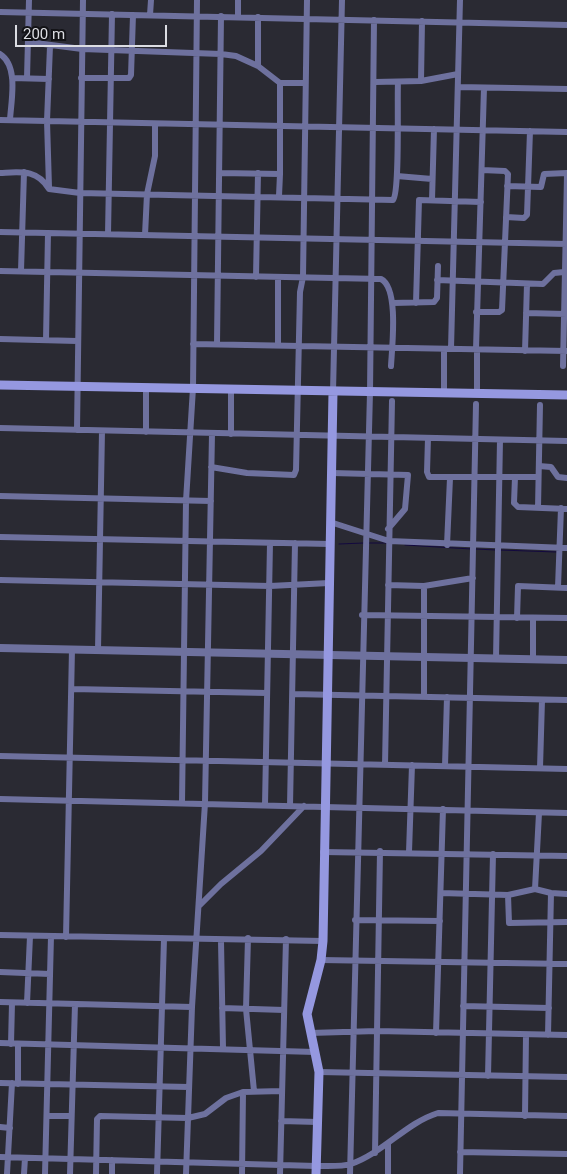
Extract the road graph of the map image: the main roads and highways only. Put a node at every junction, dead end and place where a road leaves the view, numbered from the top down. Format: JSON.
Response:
{"nodes":[{"id":1,"x":0,"y":385,"type":"edge"},
{"id":2,"x":333,"y":392,"type":"junction"},
{"id":3,"x":567,"y":395,"type":"edge"},
{"id":4,"x":316,"y":1170,"type":"edge"}],
"edges":[{"from":1,"to":2,"type":"main road"},
{"from":2,"to":3,"type":"main road"},
{"from":2,"to":4,"type":"main road"}]}
